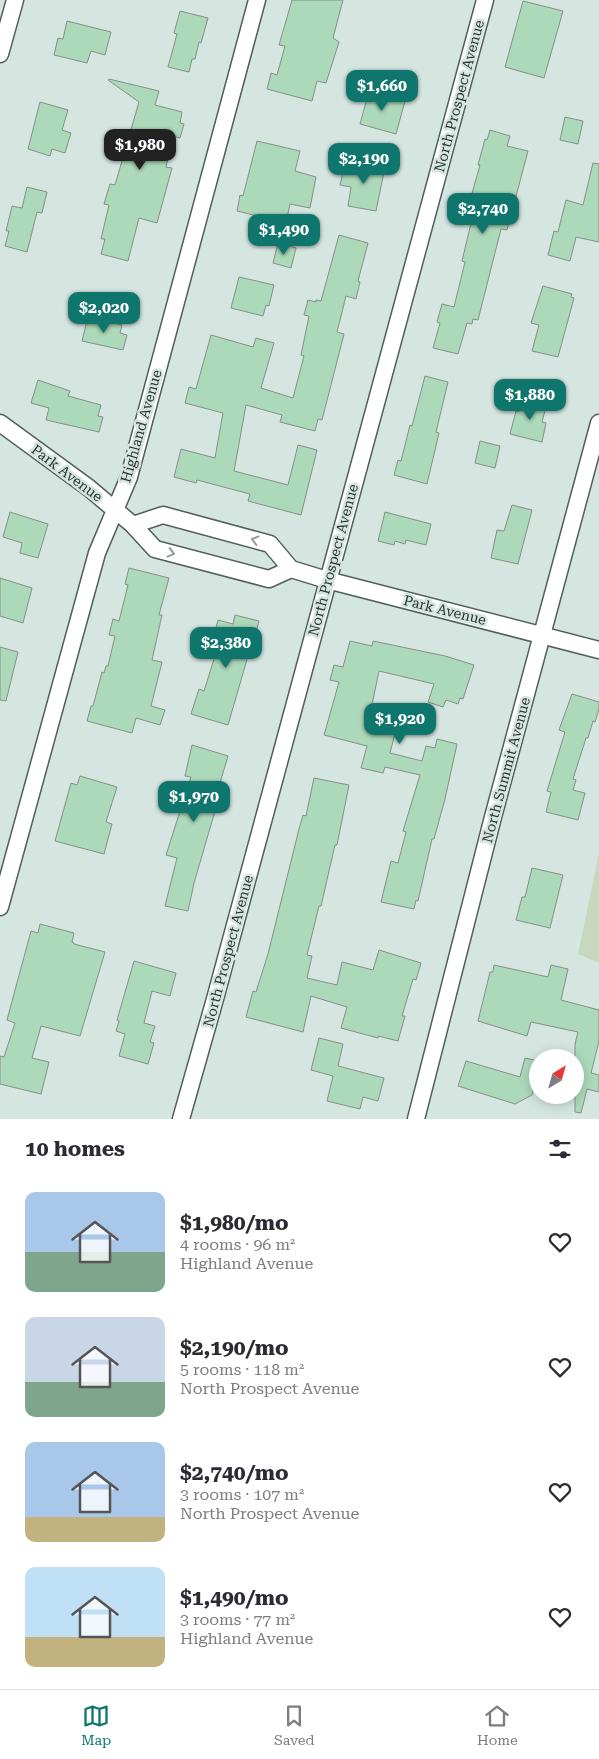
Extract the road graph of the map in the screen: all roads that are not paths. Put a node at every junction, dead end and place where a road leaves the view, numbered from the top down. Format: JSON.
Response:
{"nodes":[{"id":1,"x":15,"y":0,"type":"edge"},
{"id":2,"x":257,"y":0,"type":"edge"},
{"id":3,"x":485,"y":0,"type":"edge"},
{"id":4,"x":0,"y":54,"type":"edge"},
{"id":5,"x":0,"y":423,"type":"edge"},
{"id":6,"x":599,"y":423,"type":"edge"},
{"id":7,"x":114,"y":510,"type":"junction"},
{"id":8,"x":133,"y":525,"type":"junction"},
{"id":9,"x":291,"y":569,"type":"junction"},
{"id":10,"x":327,"y":580,"type":"junction"},
{"id":11,"x":543,"y":635,"type":"junction"},
{"id":12,"x":599,"y":650,"type":"edge"},
{"id":13,"x":0,"y":907,"type":"edge"},
{"id":14,"x":181,"y":1119,"type":"edge"},
{"id":15,"x":416,"y":1119,"type":"edge"}],
"edges":[{"from":1,"to":4,"type":"street"},
{"from":2,"to":7,"type":"street","name":"Highland Avenue"},
{"from":3,"to":10,"type":"street","name":"North Prospect Avenue"},
{"from":5,"to":7,"type":"street","name":"Park Avenue"},
{"from":6,"to":11,"type":"street","name":"North Summit Avenue"},
{"from":7,"to":8,"type":"street","name":"Park Avenue"},
{"from":7,"to":13,"type":"street","name":"Highland Avenue"},
{"from":8,"to":9,"type":"street","name":"Park Avenue","one_way":true},
{"from":9,"to":8,"type":"street","one_way":true},
{"from":9,"to":10,"type":"street","name":"Park Avenue"},
{"from":10,"to":11,"type":"street","name":"Park Avenue"},
{"from":10,"to":14,"type":"street","name":"North Prospect Avenue"},
{"from":11,"to":12,"type":"street","name":"Park Avenue"},
{"from":11,"to":15,"type":"street","name":"North Summit Avenue"}]}
